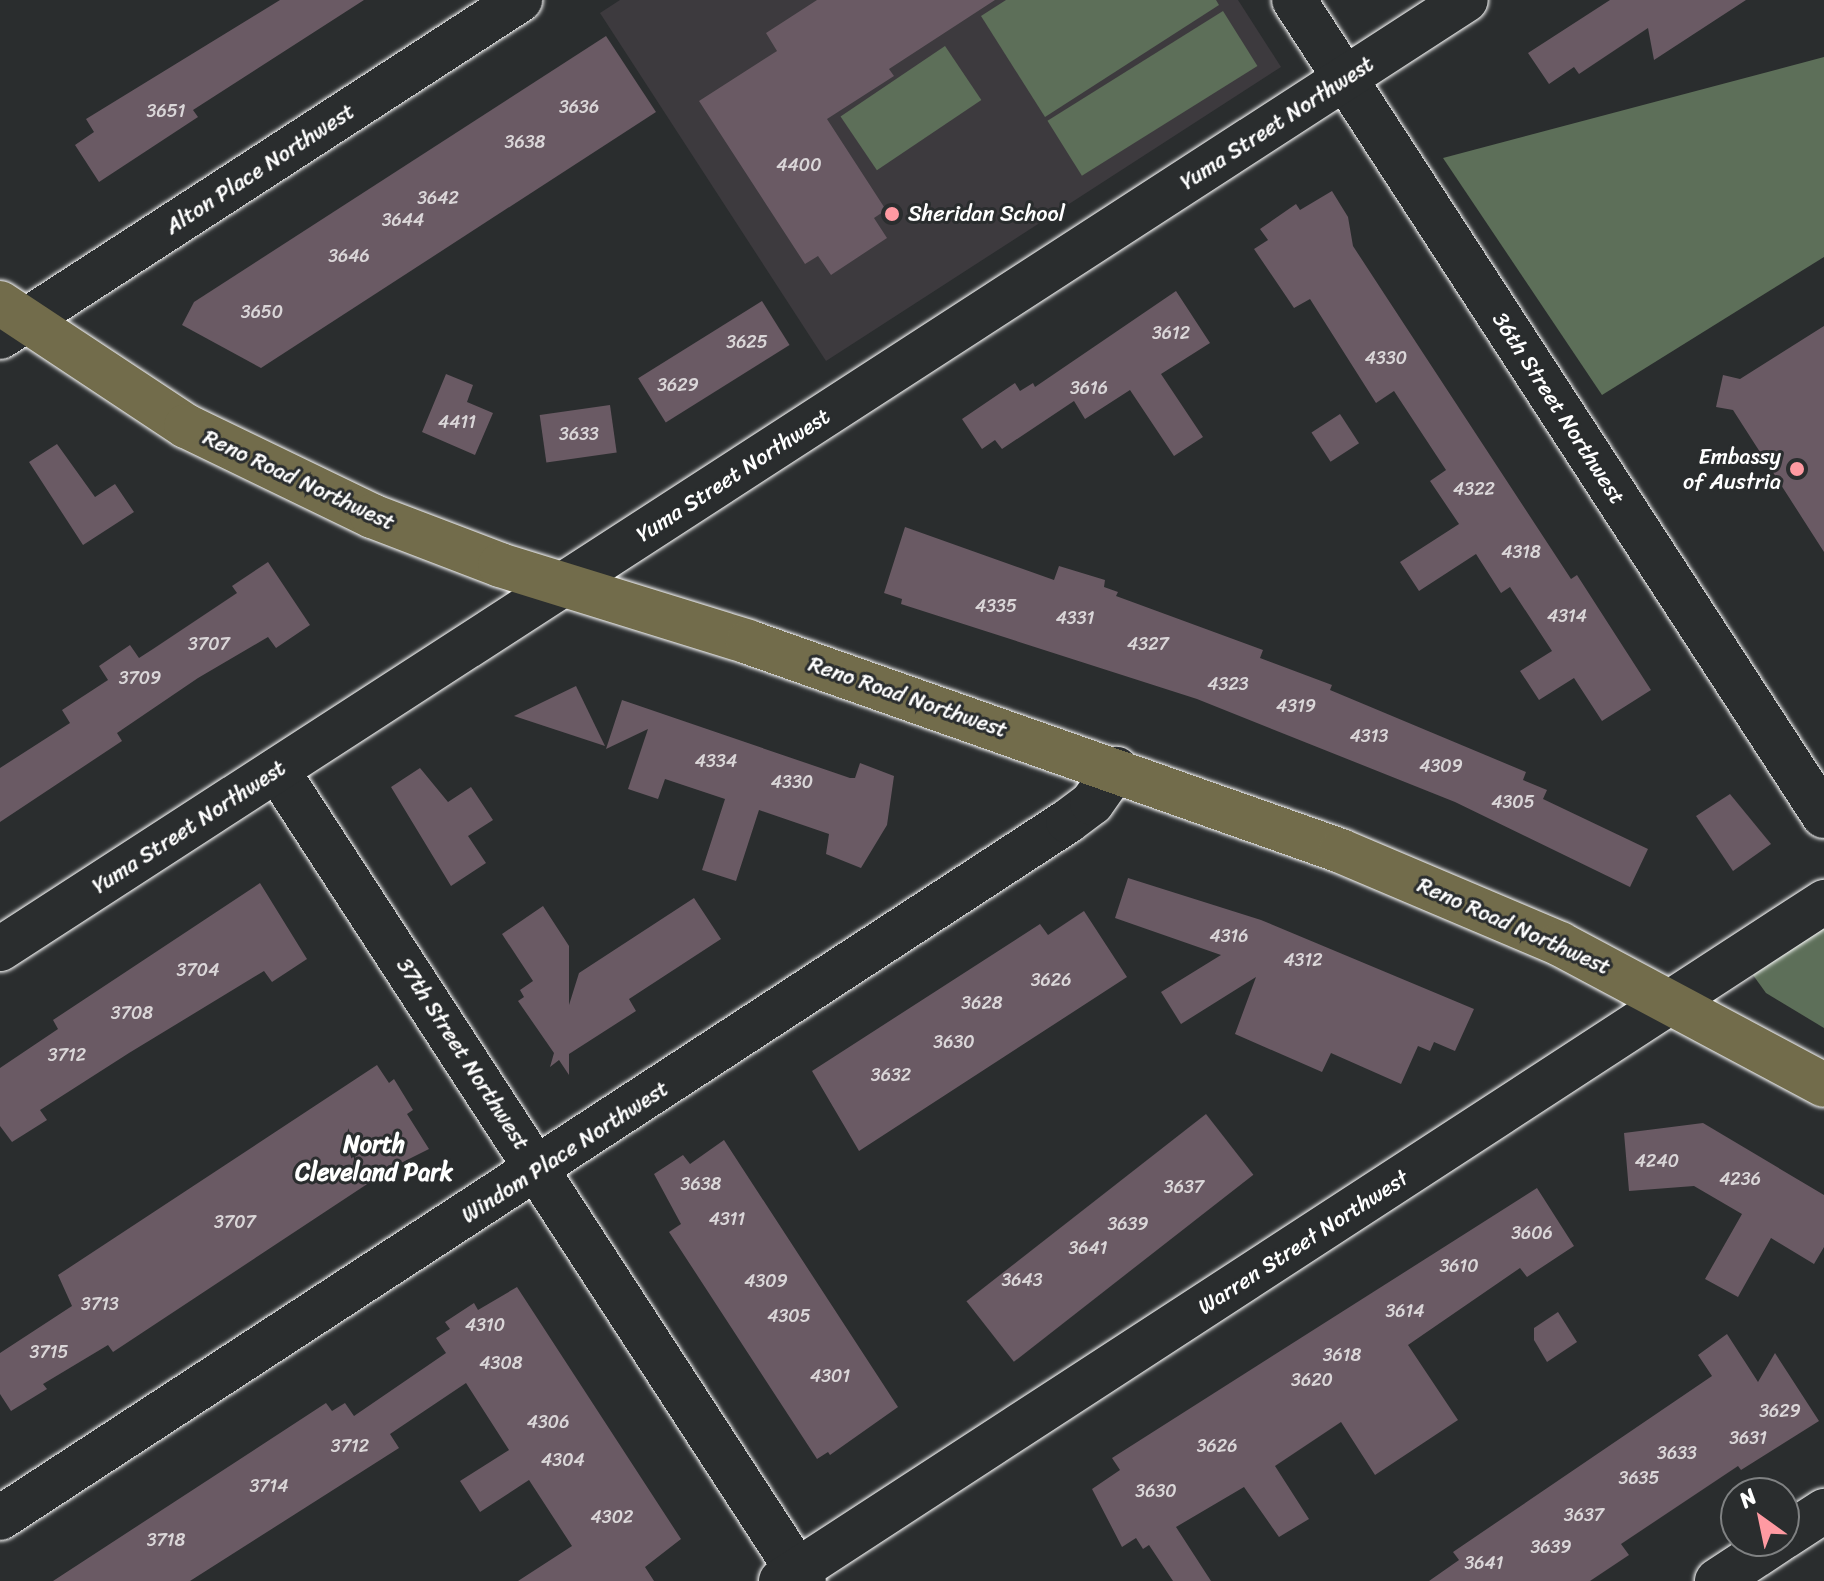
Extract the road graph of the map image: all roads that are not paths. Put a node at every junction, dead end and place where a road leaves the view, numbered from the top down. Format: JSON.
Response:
{"nodes":[{"id":1,"x":520,"y":0,"type":"edge"},
{"id":2,"x":1294,"y":0,"type":"edge"},
{"id":3,"x":1466,"y":0,"type":"edge"},
{"id":4,"x":1345,"y":78,"type":"junction"},
{"id":5,"x":8,"y":320,"type":"edge"},
{"id":6,"x":561,"y":585,"type":"junction"},
{"id":7,"x":1116,"y":769,"type":"junction"},
{"id":8,"x":277,"y":770,"type":"junction"},
{"id":9,"x":1824,"y":816,"type":"edge"},
{"id":10,"x":1824,"y":902,"type":"edge"},
{"id":11,"x":0,"y":949,"type":"edge"},
{"id":12,"x":1673,"y":1001,"type":"junction"},
{"id":13,"x":1824,"y":1085,"type":"edge"},
{"id":14,"x":538,"y":1169,"type":"junction"},
{"id":15,"x":1824,"y":1511,"type":"edge"},
{"id":16,"x":0,"y":1518,"type":"edge"},
{"id":17,"x":1800,"y":1527,"type":"edge"},
{"id":18,"x":1754,"y":1557,"type":"edge"},
{"id":19,"x":794,"y":1578,"type":"edge"},
{"id":20,"x":1717,"y":1581,"type":"edge"}],
"edges":[{"from":1,"to":5,"type":"street","name":"Alton Place Northwest"},
{"from":2,"to":4,"type":"street","name":"36th Street Northwest"},
{"from":3,"to":4,"type":"street","name":"Yuma Street Northwest"},
{"from":4,"to":6,"type":"street","name":"Yuma Street Northwest"},
{"from":4,"to":9,"type":"street","name":"36th Street Northwest"},
{"from":5,"to":6,"type":"main road","name":"Reno Road Northwest"},
{"from":6,"to":7,"type":"main road","name":"Reno Road Northwest"},
{"from":6,"to":8,"type":"street","name":"Yuma Street Northwest"},
{"from":7,"to":12,"type":"main road","name":"Reno Road Northwest"},
{"from":7,"to":14,"type":"street","name":"Windom Place Northwest"},
{"from":8,"to":11,"type":"street","name":"Yuma Street Northwest"},
{"from":8,"to":14,"type":"street","name":"37th Street Northwest"},
{"from":10,"to":12,"type":"street","name":"Warren Street Northwest"},
{"from":12,"to":13,"type":"main road","name":"Reno Road Northwest"},
{"from":12,"to":19,"type":"street","name":"Warren Street Northwest"},
{"from":14,"to":16,"type":"street","name":"Windom Place Northwest"},
{"from":14,"to":19,"type":"street","name":"37th Street Northwest"},
{"from":15,"to":17,"type":"street"},
{"from":18,"to":20,"type":"street"}]}
